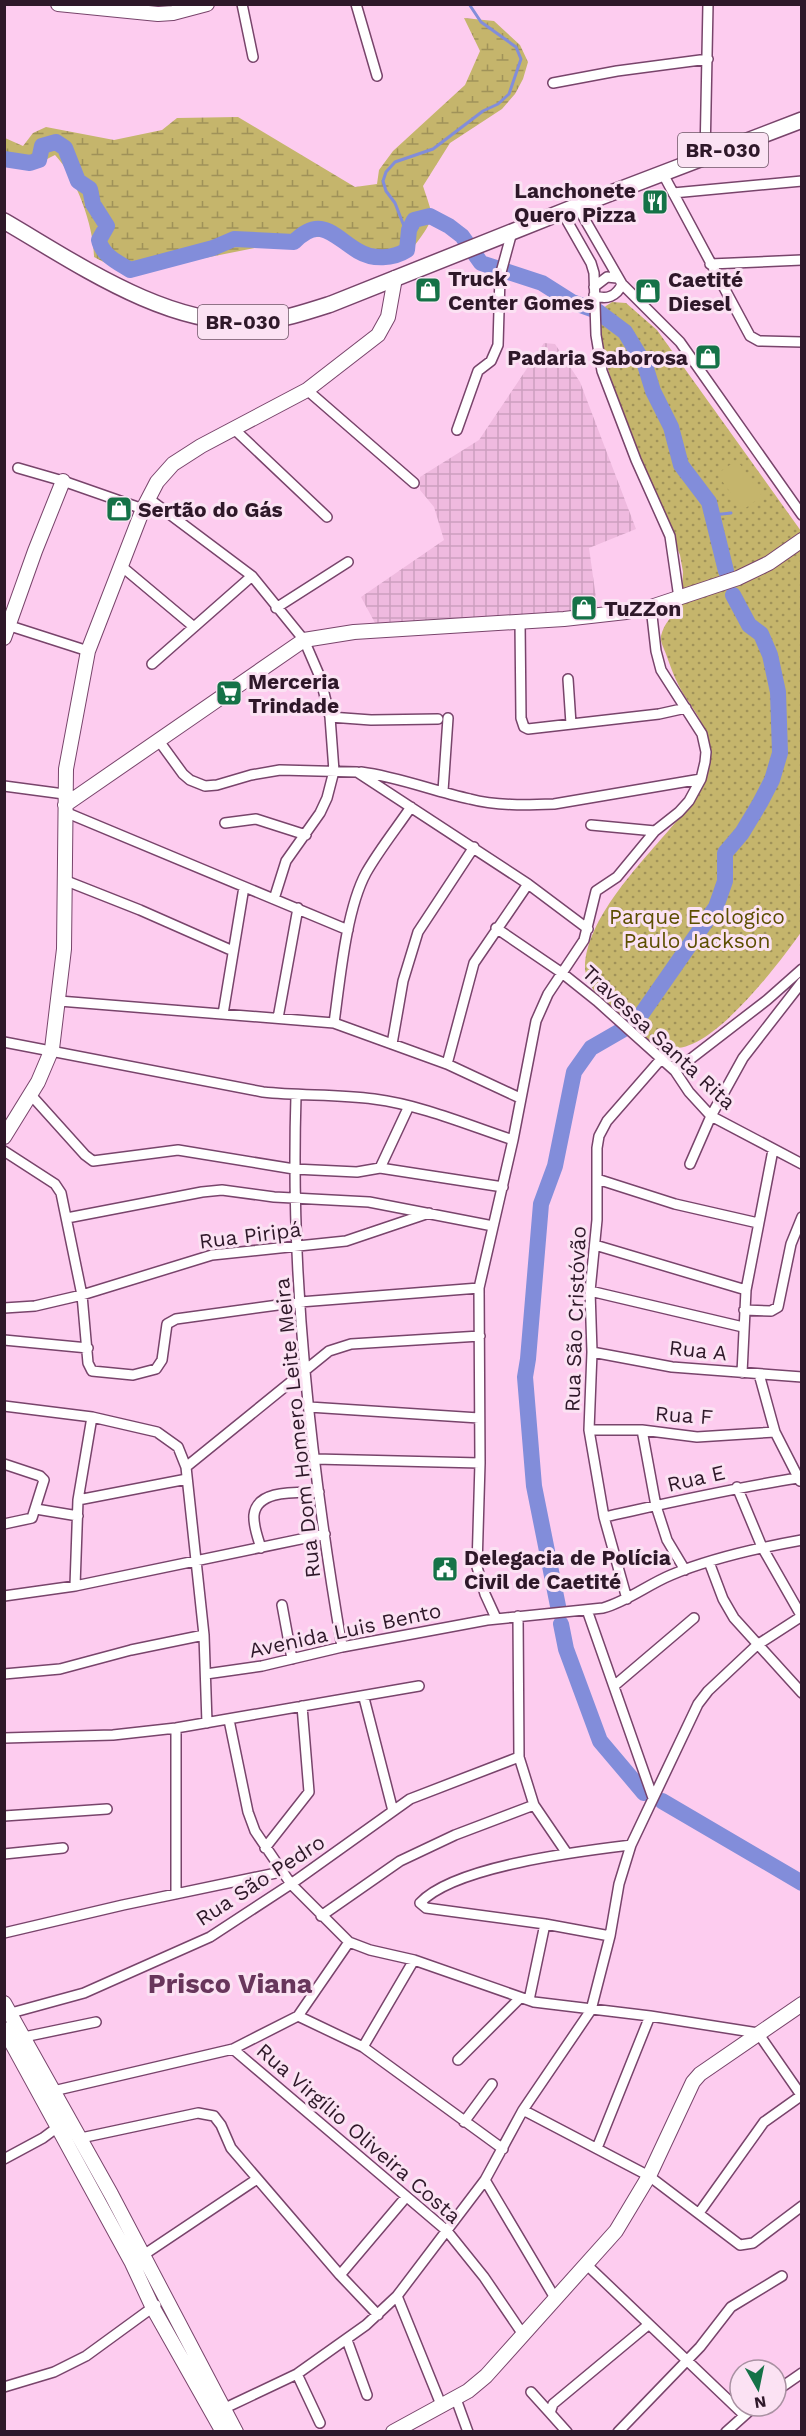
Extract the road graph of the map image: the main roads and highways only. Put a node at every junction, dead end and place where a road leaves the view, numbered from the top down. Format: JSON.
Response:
{"nodes":[{"id":1,"x":801,"y":120,"type":"edge"},
{"id":2,"x":4,"y":221,"type":"edge"}],
"edges":[{"from":1,"to":2,"type":"main road","number":"BR-030"}]}
